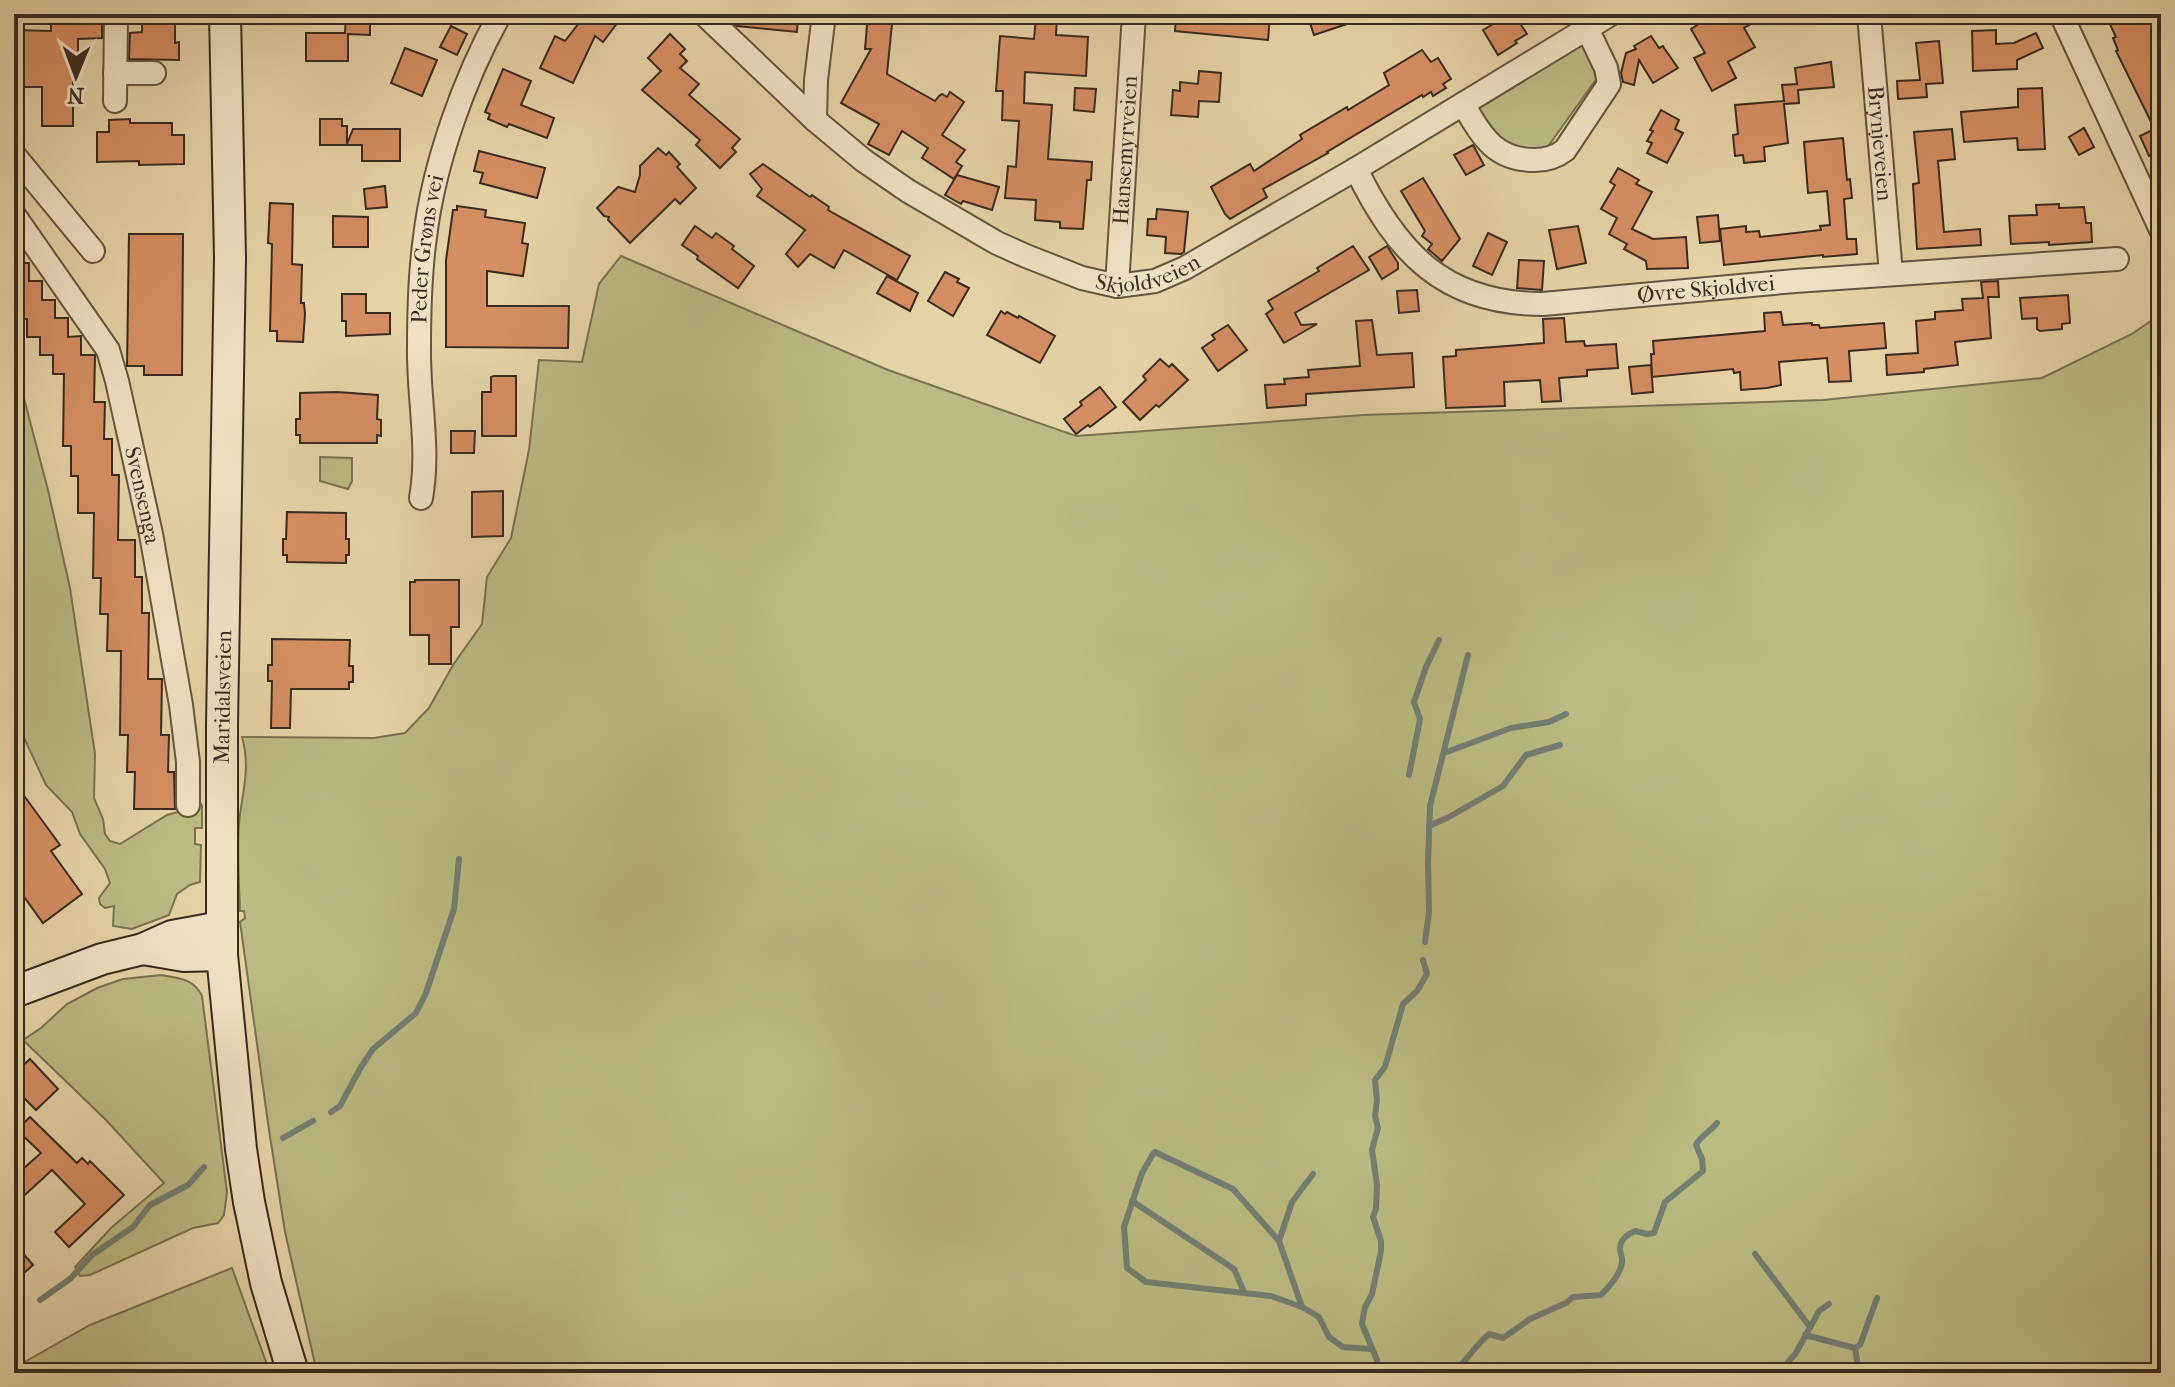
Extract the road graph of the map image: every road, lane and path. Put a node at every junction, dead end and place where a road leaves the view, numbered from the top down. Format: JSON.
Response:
{"nodes":[{"id":1,"x":116,"y":14,"type":"edge"},
{"id":2,"x":225,"y":14,"type":"edge"},
{"id":3,"x":500,"y":14,"type":"edge"},
{"id":4,"x":704,"y":14,"type":"edge"},
{"id":5,"x":824,"y":14,"type":"edge"},
{"id":6,"x":1134,"y":14,"type":"edge"},
{"id":7,"x":1611,"y":14,"type":"edge"},
{"id":8,"x":1869,"y":14,"type":"edge"},
{"id":9,"x":2061,"y":14,"type":"edge"},
{"id":10,"x":1583,"y":21,"type":"edge"},
{"id":11,"x":115,"y":73,"type":"junction"},
{"id":12,"x":154,"y":73,"type":"dead end"},
{"id":13,"x":115,"y":101,"type":"dead end"},
{"id":14,"x":1463,"y":104,"type":"junction"},
{"id":15,"x":815,"y":120,"type":"junction"},
{"id":16,"x":14,"y":155,"type":"edge"},
{"id":17,"x":1356,"y":169,"type":"junction"},
{"id":18,"x":14,"y":215,"type":"edge"},
{"id":19,"x":2161,"y":230,"type":"edge"},
{"id":20,"x":93,"y":251,"type":"dead end"},
{"id":21,"x":2117,"y":259,"type":"dead end"},
{"id":22,"x":1891,"y":274,"type":"junction"},
{"id":23,"x":1117,"y":286,"type":"junction"},
{"id":24,"x":421,"y":498,"type":"dead end"},
{"id":25,"x":188,"y":805,"type":"dead end"},
{"id":26,"x":221,"y":941,"type":"junction"},
{"id":27,"x":14,"y":992,"type":"edge"},
{"id":28,"x":293,"y":1373,"type":"edge"}],
"edges":[{"from":1,"to":11,"type":"street"},
{"from":2,"to":26,"type":"main road","name":"Maridalsveien"},
{"from":3,"to":24,"type":"street","name":"Peder Grøns vei"},
{"from":4,"to":15,"type":"street","name":"Skjoldveien"},
{"from":5,"to":15,"type":"street"},
{"from":6,"to":23,"type":"street","name":"Hansemyrveien"},
{"from":7,"to":10,"type":"street","name":"Skjoldveien"},
{"from":8,"to":22,"type":"street","name":"Brynjeveien"},
{"from":9,"to":19,"type":"street"},
{"from":10,"to":14,"type":"street","name":"Skjoldveien"},
{"from":10,"to":14,"type":"street"},
{"from":11,"to":12,"type":"street"},
{"from":11,"to":13,"type":"street"},
{"from":14,"to":17,"type":"street","name":"Skjoldveien"},
{"from":15,"to":23,"type":"street","name":"Skjoldveien"},
{"from":16,"to":20,"type":"street"},
{"from":17,"to":22,"type":"street","name":"Øvre Skjoldvei"},
{"from":17,"to":23,"type":"street","name":"Skjoldveien"},
{"from":18,"to":25,"type":"street","name":"Svensenga"},
{"from":21,"to":22,"type":"street","name":"Øvre Skjoldvei"},
{"from":26,"to":27,"type":"main road"},
{"from":26,"to":28,"type":"main road","name":"Maridalsveien"}]}
